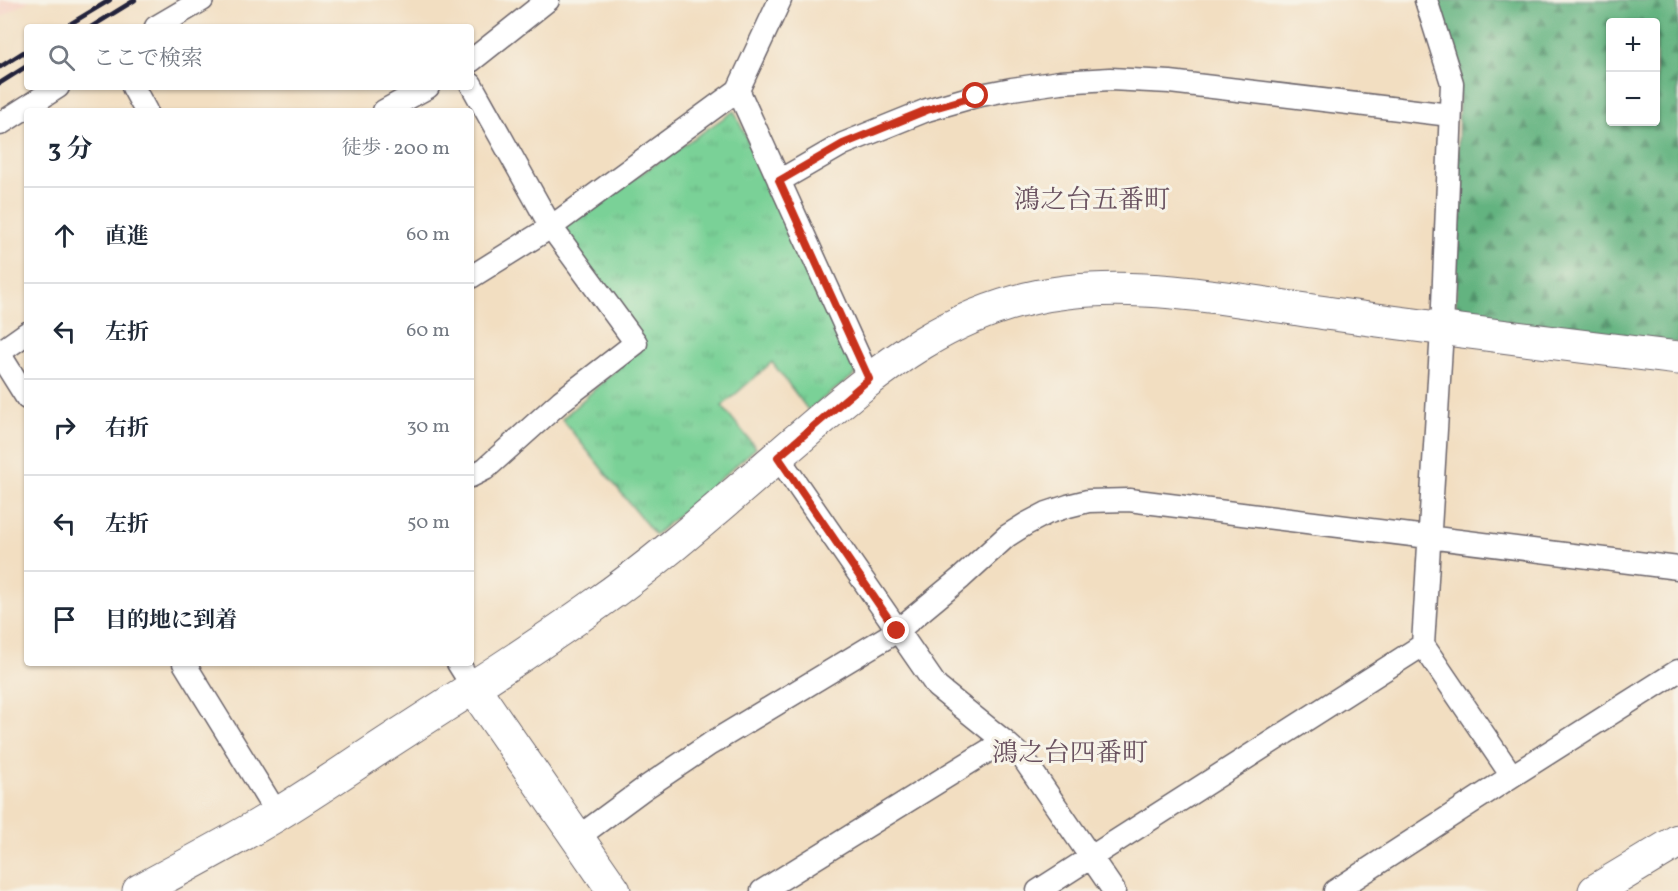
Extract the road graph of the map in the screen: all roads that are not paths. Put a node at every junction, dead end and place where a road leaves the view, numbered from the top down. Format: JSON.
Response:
{"nodes":[{"id":1,"x":202,"y":0,"type":"edge"},
{"id":2,"x":548,"y":0,"type":"edge"},
{"id":3,"x":780,"y":0,"type":"edge"},
{"id":4,"x":1426,"y":0,"type":"edge"},
{"id":5,"x":161,"y":24,"type":"edge"},
{"id":6,"x":474,"y":59,"type":"edge"},
{"id":7,"x":474,"y":89,"type":"edge"},
{"id":8,"x":53,"y":90,"type":"edge"},
{"id":9,"x":135,"y":90,"type":"edge"},
{"id":10,"x":422,"y":90,"type":"edge"},
{"id":11,"x":738,"y":90,"type":"junction"},
{"id":12,"x":25,"y":108,"type":"edge"},
{"id":13,"x":144,"y":108,"type":"edge"},
{"id":14,"x":390,"y":108,"type":"edge"},
{"id":15,"x":24,"y":109,"type":"edge"},
{"id":16,"x":1450,"y":115,"type":"junction"},
{"id":17,"x":0,"y":124,"type":"edge"},
{"id":18,"x":779,"y":181,"type":"junction"},
{"id":19,"x":551,"y":227,"type":"junction"},
{"id":20,"x":474,"y":274,"type":"edge"},
{"id":21,"x":1442,"y":330,"type":"junction"},
{"id":22,"x":24,"y":335,"type":"edge"},
{"id":23,"x":0,"y":353,"type":"edge"},
{"id":24,"x":1678,"y":358,"type":"edge"},
{"id":25,"x":869,"y":379,"type":"junction"},
{"id":26,"x":24,"y":393,"type":"edge"},
{"id":27,"x":778,"y":457,"type":"junction"},
{"id":28,"x":474,"y":474,"type":"edge"},
{"id":29,"x":1429,"y":538,"type":"junction"},
{"id":30,"x":1678,"y":568,"type":"edge"},
{"id":31,"x":897,"y":631,"type":"junction"},
{"id":32,"x":1423,"y":645,"type":"junction"},
{"id":33,"x":186,"y":666,"type":"edge"},
{"id":34,"x":1678,"y":671,"type":"edge"},
{"id":35,"x":465,"y":675,"type":"edge"},
{"id":36,"x":1004,"y":741,"type":"junction"},
{"id":37,"x":1512,"y":776,"type":"junction"},
{"id":38,"x":277,"y":814,"type":"junction"},
{"id":39,"x":578,"y":838,"type":"junction"},
{"id":40,"x":1678,"y":841,"type":"edge"},
{"id":41,"x":1090,"y":857,"type":"junction"},
{"id":42,"x":139,"y":891,"type":"edge"},
{"id":43,"x":614,"y":891,"type":"edge"},
{"id":44,"x":762,"y":891,"type":"edge"},
{"id":45,"x":1038,"y":891,"type":"edge"},
{"id":46,"x":1114,"y":891,"type":"edge"},
{"id":47,"x":1335,"y":891,"type":"edge"},
{"id":48,"x":1595,"y":891,"type":"edge"}],
"edges":[{"from":1,"to":5,"type":"street"},
{"from":2,"to":6,"type":"street"},
{"from":3,"to":11,"type":"street"},
{"from":4,"to":16,"type":"street"},
{"from":7,"to":19,"type":"street"},
{"from":8,"to":12,"type":"street"},
{"from":9,"to":13,"type":"street"},
{"from":10,"to":14,"type":"street"},
{"from":11,"to":18,"type":"street"},
{"from":11,"to":19,"type":"street"},
{"from":15,"to":17,"type":"street"},
{"from":16,"to":18,"type":"street"},
{"from":16,"to":21,"type":"street"},
{"from":18,"to":25,"type":"street"},
{"from":19,"to":20,"type":"street"},
{"from":19,"to":28,"type":"street"},
{"from":21,"to":24,"type":"street"},
{"from":21,"to":25,"type":"street"},
{"from":21,"to":29,"type":"street"},
{"from":22,"to":23,"type":"street"},
{"from":23,"to":26,"type":"street"},
{"from":25,"to":27,"type":"street"},
{"from":27,"to":31,"type":"street"},
{"from":27,"to":35,"type":"street"},
{"from":29,"to":30,"type":"street"},
{"from":29,"to":31,"type":"street"},
{"from":29,"to":32,"type":"street"},
{"from":31,"to":36,"type":"street"},
{"from":31,"to":39,"type":"street"},
{"from":32,"to":37,"type":"street"},
{"from":32,"to":41,"type":"street"},
{"from":33,"to":38,"type":"street"},
{"from":34,"to":37,"type":"street"},
{"from":35,"to":38,"type":"street"},
{"from":35,"to":39,"type":"street"},
{"from":36,"to":41,"type":"street"},
{"from":36,"to":44,"type":"street"},
{"from":37,"to":47,"type":"street"},
{"from":38,"to":42,"type":"street"},
{"from":39,"to":43,"type":"street"},
{"from":40,"to":48,"type":"street"},
{"from":41,"to":45,"type":"street"},
{"from":41,"to":46,"type":"street"}]}
